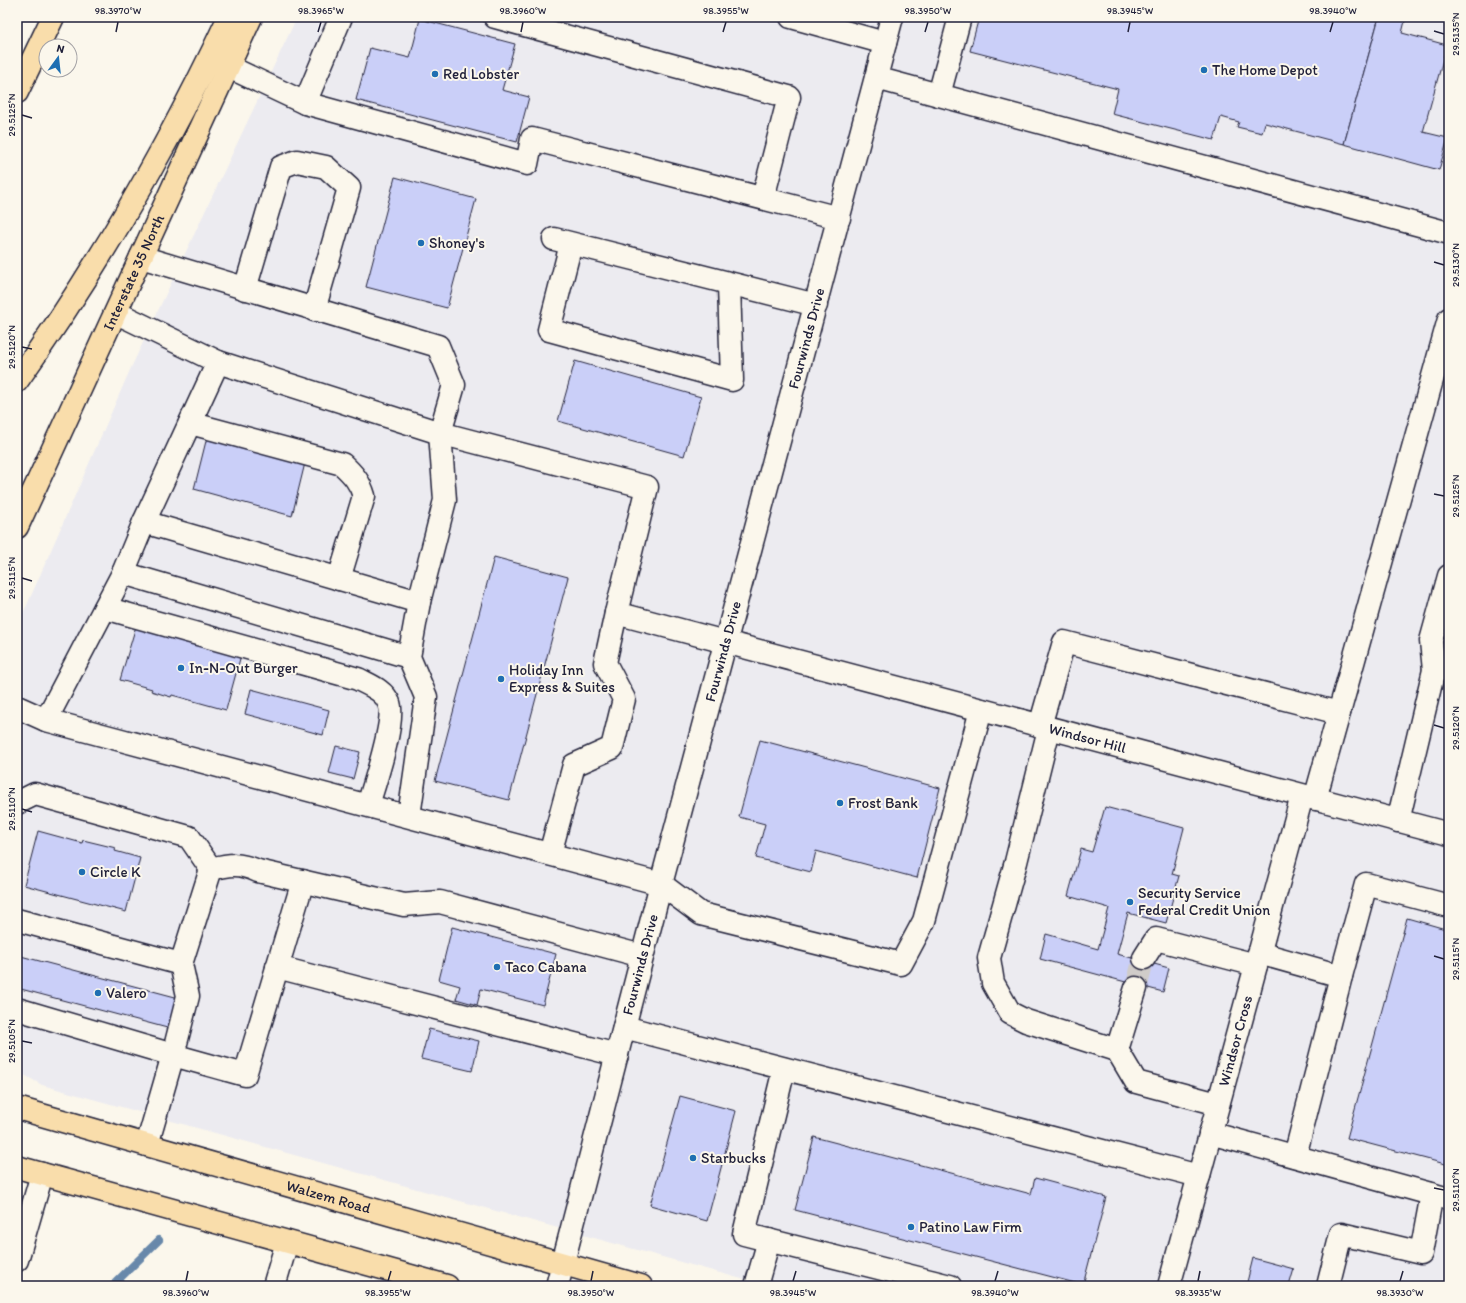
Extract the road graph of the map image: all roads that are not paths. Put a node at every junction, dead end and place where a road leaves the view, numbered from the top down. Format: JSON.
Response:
{"nodes":[{"id":1,"x":52,"y":17,"type":"edge"},
{"id":2,"x":229,"y":17,"type":"edge"},
{"id":3,"x":251,"y":17,"type":"edge"},
{"id":4,"x":341,"y":17,"type":"edge"},
{"id":5,"x":495,"y":17,"type":"edge"},
{"id":6,"x":790,"y":17,"type":"edge"},
{"id":7,"x":892,"y":17,"type":"edge"},
{"id":8,"x":960,"y":17,"type":"edge"},
{"id":9,"x":885,"y":44,"type":"junction"},
{"id":10,"x":229,"y":67,"type":"junction"},
{"id":11,"x":876,"y":78,"type":"junction"},
{"id":12,"x":17,"y":92,"type":"edge"},
{"id":13,"x":940,"y":95,"type":"junction"},
{"id":14,"x":305,"y":103,"type":"junction"},
{"id":15,"x":763,"y":198,"type":"junction"},
{"id":16,"x":839,"y":218,"type":"junction"},
{"id":17,"x":1449,"y":233,"type":"edge"},
{"id":18,"x":141,"y":257,"type":"junction"},
{"id":19,"x":730,"y":284,"type":"junction"},
{"id":20,"x":245,"y":289,"type":"junction"},
{"id":21,"x":816,"y":305,"type":"junction"},
{"id":22,"x":314,"y":310,"type":"junction"},
{"id":23,"x":117,"y":313,"type":"junction"},
{"id":24,"x":1449,"y":319,"type":"edge"},
{"id":25,"x":218,"y":362,"type":"junction"},
{"id":26,"x":17,"y":381,"type":"edge"},
{"id":27,"x":190,"y":423,"type":"junction"},
{"id":28,"x":440,"y":433,"type":"junction"},
{"id":29,"x":144,"y":522,"type":"junction"},
{"id":30,"x":17,"y":527,"type":"edge"},
{"id":31,"x":123,"y":573,"type":"junction"},
{"id":32,"x":1449,"y":576,"type":"edge"},
{"id":33,"x":339,"y":579,"type":"junction"},
{"id":34,"x":419,"y":602,"type":"junction"},
{"id":35,"x":104,"y":608,"type":"junction"},
{"id":36,"x":616,"y":613,"type":"junction"},
{"id":37,"x":726,"y":642,"type":"junction"},
{"id":38,"x":409,"y":657,"type":"junction"},
{"id":39,"x":1442,"y":670,"type":"edge"},
{"id":40,"x":17,"y":707,"type":"edge"},
{"id":41,"x":981,"y":710,"type":"junction"},
{"id":42,"x":1339,"y":713,"type":"junction"},
{"id":43,"x":46,"y":720,"type":"junction"},
{"id":44,"x":1045,"y":727,"type":"junction"},
{"id":45,"x":1308,"y":797,"type":"junction"},
{"id":46,"x":17,"y":803,"type":"edge"},
{"id":47,"x":368,"y":805,"type":"junction"},
{"id":48,"x":409,"y":816,"type":"junction"},
{"id":49,"x":1398,"y":821,"type":"junction"},
{"id":50,"x":1449,"y":834,"type":"edge"},
{"id":51,"x":550,"y":854,"type":"junction"},
{"id":52,"x":211,"y":869,"type":"junction"},
{"id":53,"x":303,"y":882,"type":"junction"},
{"id":54,"x":661,"y":884,"type":"junction"},
{"id":55,"x":1449,"y":906,"type":"edge"},
{"id":56,"x":17,"y":920,"type":"edge"},
{"id":57,"x":642,"y":956,"type":"junction"},
{"id":58,"x":1144,"y":958,"type":"tunnel mouth"},
{"id":59,"x":1258,"y":959,"type":"junction"},
{"id":60,"x":181,"y":964,"type":"junction"},
{"id":61,"x":277,"y":967,"type":"junction"},
{"id":62,"x":1341,"y":976,"type":"junction"},
{"id":63,"x":1136,"y":988,"type":"tunnel mouth"},
{"id":64,"x":17,"y":1009,"type":"edge"},
{"id":65,"x":624,"y":1027,"type":"junction"},
{"id":66,"x":1118,"y":1050,"type":"junction"},
{"id":67,"x":173,"y":1055,"type":"junction"},
{"id":68,"x":617,"y":1055,"type":"junction"},
{"id":69,"x":784,"y":1069,"type":"junction"},
{"id":70,"x":1218,"y":1104,"type":"junction"},
{"id":71,"x":17,"y":1108,"type":"edge"},
{"id":72,"x":1210,"y":1133,"type":"junction"},
{"id":73,"x":147,"y":1145,"type":"junction"},
{"id":74,"x":1295,"y":1156,"type":"junction"},
{"id":75,"x":17,"y":1168,"type":"edge"},
{"id":76,"x":42,"y":1174,"type":"junction"},
{"id":77,"x":1199,"y":1176,"type":"junction"},
{"id":78,"x":1441,"y":1196,"type":"edge"},
{"id":79,"x":769,"y":1240,"type":"junction"},
{"id":80,"x":287,"y":1242,"type":"junction"},
{"id":81,"x":19,"y":1248,"type":"edge"},
{"id":82,"x":563,"y":1264,"type":"junction"},
{"id":83,"x":274,"y":1286,"type":"edge"},
{"id":84,"x":447,"y":1286,"type":"edge"},
{"id":85,"x":557,"y":1286,"type":"edge"},
{"id":86,"x":641,"y":1286,"type":"edge"},
{"id":87,"x":756,"y":1286,"type":"edge"},
{"id":88,"x":950,"y":1286,"type":"edge"},
{"id":89,"x":1169,"y":1286,"type":"edge"},
{"id":90,"x":1328,"y":1286,"type":"edge"}],
"edges":[{"from":1,"to":12,"type":"main road"},
{"from":2,"to":26,"type":"main road"},
{"from":3,"to":10,"type":"main road","name":"Interstate 35 North"},
{"from":4,"to":14,"type":"street"},
{"from":5,"to":15,"type":"street"},
{"from":6,"to":9,"type":"street"},
{"from":7,"to":9,"type":"street","name":"Fourwinds Drive"},
{"from":8,"to":13,"type":"street"},
{"from":9,"to":11,"type":"street","name":"Fourwinds Drive"},
{"from":10,"to":14,"type":"street"},
{"from":10,"to":18,"type":"main road","name":"Interstate 35 North"},
{"from":11,"to":13,"type":"street"},
{"from":11,"to":16,"type":"street","name":"Fourwinds Drive"},
{"from":13,"to":17,"type":"street"},
{"from":14,"to":15,"type":"street"},
{"from":15,"to":16,"type":"street"},
{"from":16,"to":21,"type":"street","name":"Fourwinds Drive"},
{"from":18,"to":20,"type":"street"},
{"from":18,"to":23,"type":"main road","name":"Interstate 35 North"},
{"from":19,"to":19,"type":"street"},
{"from":19,"to":21,"type":"street"},
{"from":20,"to":22,"type":"street"},
{"from":20,"to":22,"type":"street"},
{"from":21,"to":37,"type":"street","name":"Fourwinds Drive"},
{"from":22,"to":28,"type":"street"},
{"from":23,"to":25,"type":"street"},
{"from":23,"to":30,"type":"main road","name":"Interstate 35 North"},
{"from":24,"to":42,"type":"street","name":"Windsor Cross"},
{"from":25,"to":27,"type":"street"},
{"from":25,"to":28,"type":"street"},
{"from":27,"to":29,"type":"street"},
{"from":27,"to":33,"type":"street"},
{"from":28,"to":34,"type":"street"},
{"from":28,"to":36,"type":"street"},
{"from":29,"to":31,"type":"street"},
{"from":29,"to":33,"type":"street"},
{"from":31,"to":35,"type":"street"},
{"from":31,"to":38,"type":"street"},
{"from":32,"to":39,"type":"street"},
{"from":33,"to":34,"type":"street"},
{"from":34,"to":38,"type":"street"},
{"from":35,"to":43,"type":"street"},
{"from":35,"to":47,"type":"street"},
{"from":36,"to":37,"type":"street","name":"Windsor Hill"},
{"from":36,"to":51,"type":"street"},
{"from":37,"to":41,"type":"street","name":"Windsor Hill"},
{"from":37,"to":54,"type":"street","name":"Fourwinds Drive"},
{"from":38,"to":48,"type":"street"},
{"from":39,"to":49,"type":"street"},
{"from":40,"to":43,"type":"street"},
{"from":41,"to":44,"type":"street","name":"Windsor Hill"},
{"from":41,"to":54,"type":"street"},
{"from":42,"to":44,"type":"street"},
{"from":42,"to":45,"type":"street","name":"Windsor Cross"},
{"from":43,"to":47,"type":"street"},
{"from":44,"to":45,"type":"street","name":"Windsor Hill"},
{"from":44,"to":66,"type":"street"},
{"from":45,"to":49,"type":"street","name":"Windsor Hill"},
{"from":45,"to":59,"type":"street","name":"Windsor Cross"},
{"from":46,"to":52,"type":"street"},
{"from":47,"to":48,"type":"street"},
{"from":48,"to":51,"type":"street"},
{"from":49,"to":50,"type":"street","name":"Windsor Hill"},
{"from":51,"to":54,"type":"street"},
{"from":52,"to":53,"type":"street"},
{"from":52,"to":60,"type":"street"},
{"from":53,"to":57,"type":"street"},
{"from":53,"to":61,"type":"street"},
{"from":54,"to":57,"type":"street","name":"Fourwinds Drive"},
{"from":55,"to":62,"type":"street"},
{"from":56,"to":60,"type":"street"},
{"from":57,"to":65,"type":"street","name":"Fourwinds Drive"},
{"from":58,"to":59,"type":"street"},
{"from":59,"to":62,"type":"street"},
{"from":59,"to":70,"type":"street","name":"Windsor Cross"},
{"from":60,"to":67,"type":"street"},
{"from":61,"to":67,"type":"street"},
{"from":61,"to":68,"type":"street"},
{"from":62,"to":74,"type":"street"},
{"from":63,"to":66,"type":"street"},
{"from":64,"to":67,"type":"street"},
{"from":65,"to":68,"type":"street","name":"Fourwinds Drive"},
{"from":65,"to":69,"type":"street"},
{"from":66,"to":70,"type":"street"},
{"from":67,"to":73,"type":"street"},
{"from":68,"to":82,"type":"street","name":"Fourwinds Drive"},
{"from":69,"to":77,"type":"street"},
{"from":69,"to":79,"type":"street"},
{"from":70,"to":72,"type":"street","name":"Windsor Cross"},
{"from":71,"to":73,"type":"main road","name":"Walzem Road"},
{"from":72,"to":74,"type":"street"},
{"from":72,"to":77,"type":"street","name":"Windsor Cross"},
{"from":73,"to":82,"type":"main road","name":"Walzem Road"},
{"from":74,"to":78,"type":"street"},
{"from":75,"to":76,"type":"main road"},
{"from":76,"to":80,"type":"main road"},
{"from":76,"to":81,"type":"street"},
{"from":77,"to":89,"type":"street","name":"Windsor Cross"},
{"from":78,"to":90,"type":"street"},
{"from":79,"to":87,"type":"street"},
{"from":79,"to":88,"type":"street"},
{"from":80,"to":83,"type":"street"},
{"from":80,"to":84,"type":"main road"},
{"from":82,"to":85,"type":"street","name":"Fourwinds Drive"},
{"from":82,"to":86,"type":"main road","name":"Walzem Road"}]}
